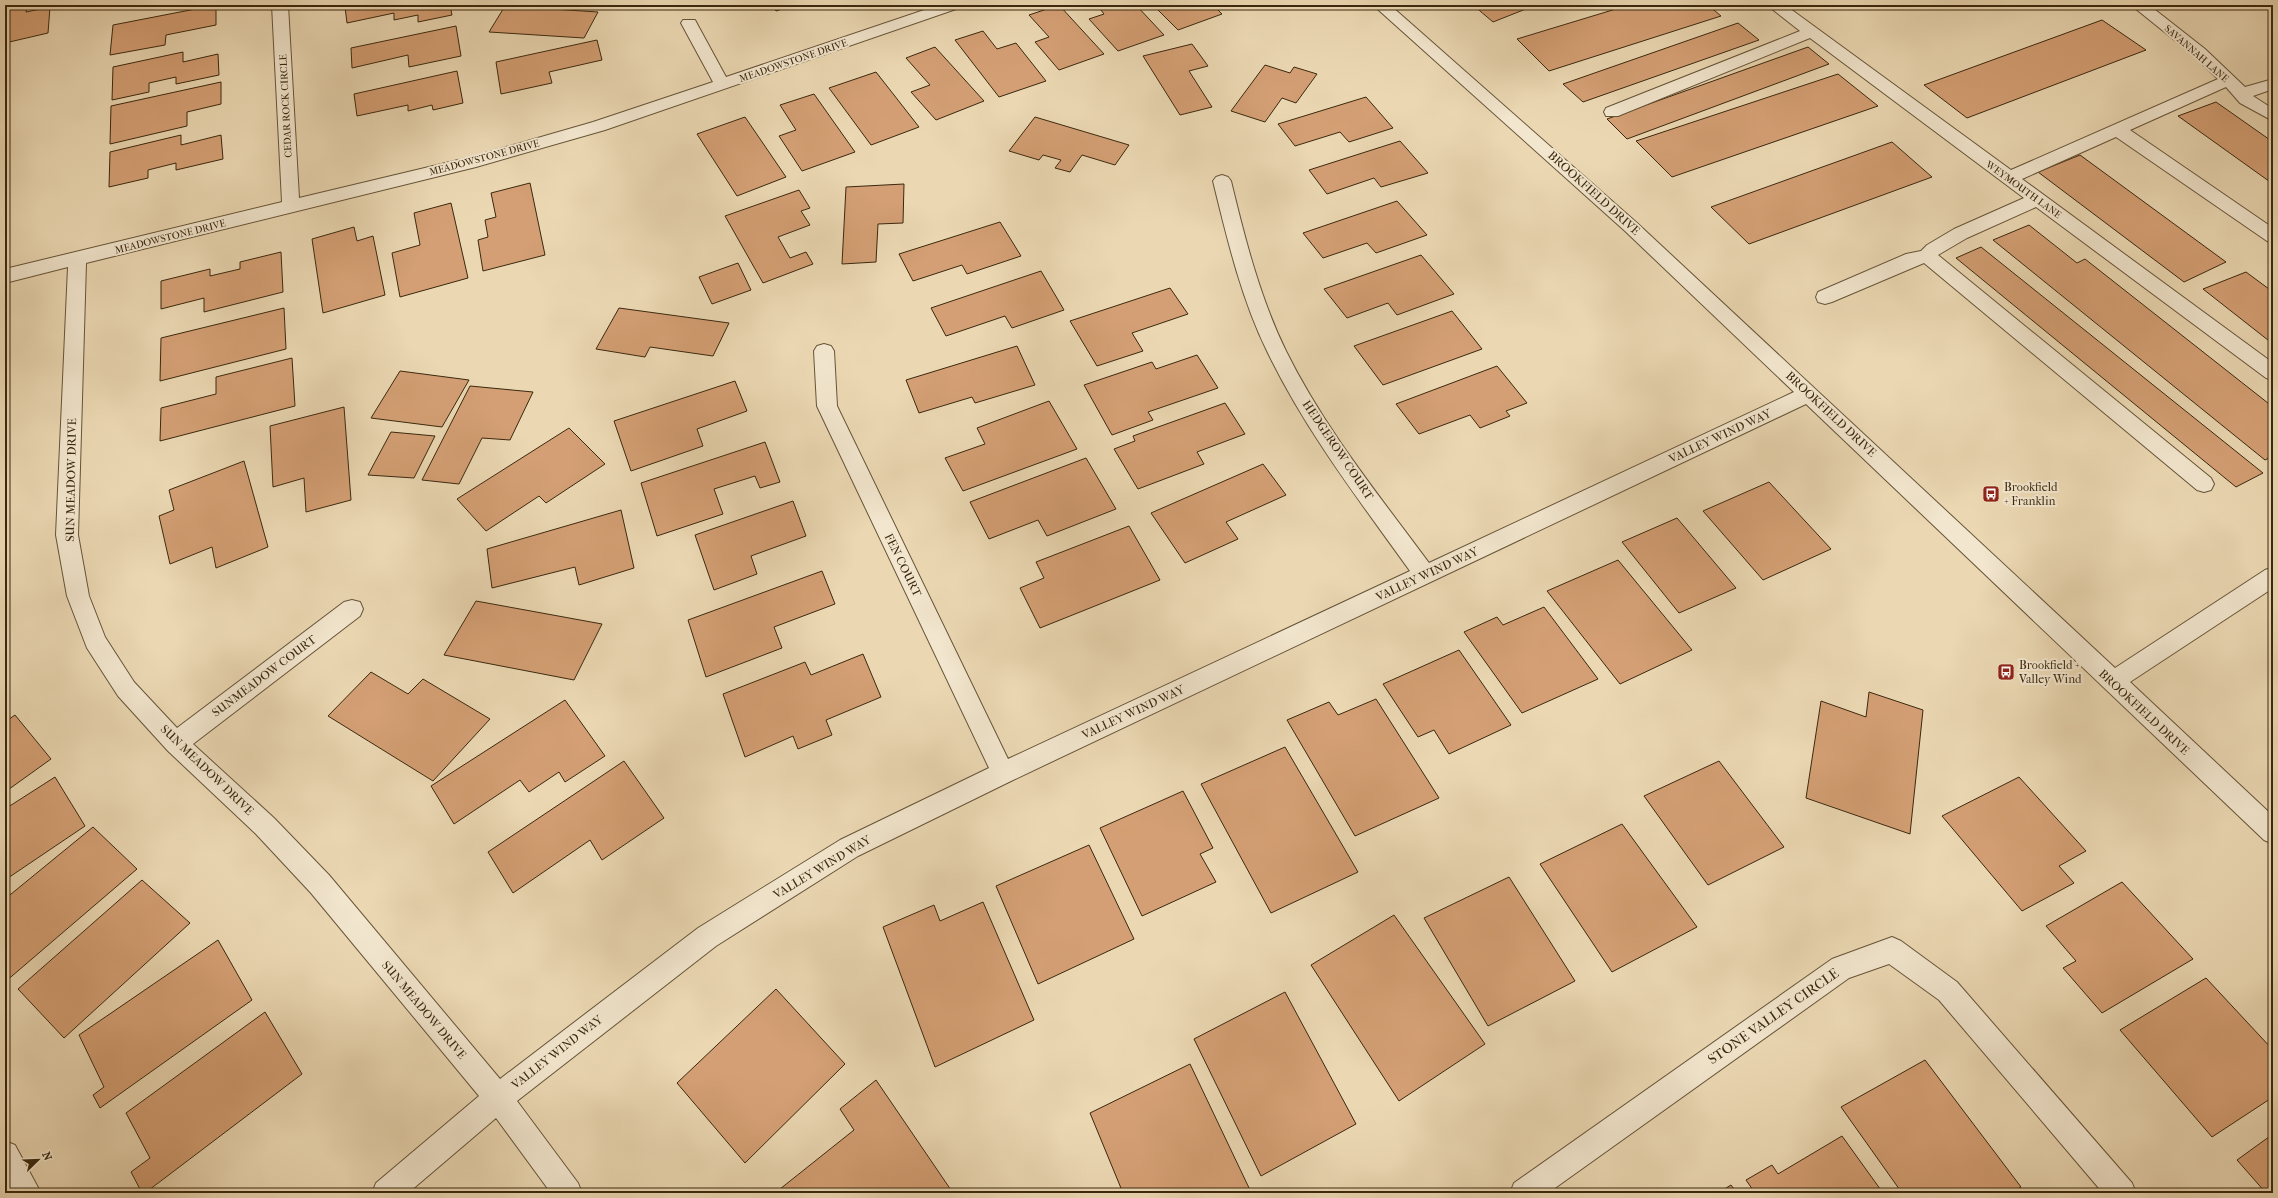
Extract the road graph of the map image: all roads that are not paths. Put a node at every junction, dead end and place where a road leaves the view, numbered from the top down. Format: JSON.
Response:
{"nodes":[{"id":1,"x":280,"y":5,"type":"edge"},
{"id":2,"x":954,"y":5,"type":"edge"},
{"id":3,"x":1381,"y":5,"type":"edge"},
{"id":4,"x":1775,"y":5,"type":"edge"},
{"id":5,"x":2139,"y":5,"type":"edge"},
{"id":6,"x":689,"y":22,"type":"dead end"},
{"id":7,"x":1811,"y":32,"type":"junction"},
{"id":8,"x":2229,"y":80,"type":"junction"},
{"id":9,"x":722,"y":84,"type":"junction"},
{"id":10,"x":2273,"y":84,"type":"edge"},
{"id":11,"x":2241,"y":94,"type":"junction"},
{"id":12,"x":1612,"y":112,"type":"dead end"},
{"id":13,"x":2273,"y":116,"type":"edge"},
{"id":14,"x":2118,"y":130,"type":"junction"},
{"id":15,"x":2009,"y":178,"type":"junction"},
{"id":16,"x":1222,"y":181,"type":"dead end"},
{"id":17,"x":2038,"y":199,"type":"junction"},
{"id":18,"x":291,"y":206,"type":"junction"},
{"id":19,"x":2273,"y":237,"type":"edge"},
{"id":20,"x":1927,"y":256,"type":"junction"},
{"id":21,"x":77,"y":259,"type":"junction"},
{"id":22,"x":5,"y":276,"type":"edge"},
{"id":23,"x":1825,"y":297,"type":"dead end"},
{"id":24,"x":824,"y":351,"type":"dead end"},
{"id":25,"x":2273,"y":373,"type":"edge"},
{"id":26,"x":1809,"y":394,"type":"junction"},
{"id":27,"x":2204,"y":484,"type":"dead end"},
{"id":28,"x":1425,"y":575,"type":"junction"},
{"id":29,"x":2273,"y":576,"type":"edge"},
{"id":30,"x":352,"y":609,"type":"dead end"},
{"id":31,"x":2112,"y":682,"type":"junction"},
{"id":32,"x":176,"y":743,"type":"junction"},
{"id":33,"x":1003,"y":773,"type":"junction"},
{"id":34,"x":2273,"y":832,"type":"edge"},
{"id":35,"x":498,"y":1098,"type":"junction"},
{"id":36,"x":5,"y":1155,"type":"edge"},
{"id":37,"x":27,"y":1193,"type":"edge"},
{"id":38,"x":386,"y":1193,"type":"edge"},
{"id":39,"x":568,"y":1193,"type":"edge"},
{"id":40,"x":1524,"y":1193,"type":"edge"},
{"id":41,"x":2122,"y":1193,"type":"edge"}],
"edges":[{"from":1,"to":18,"type":"street","name":"CEDAR ROCK CIRCLE"},
{"from":2,"to":9,"type":"street","name":"MEADOWSTONE DRIVE"},
{"from":3,"to":26,"type":"street","name":"BROOKFIELD DRIVE"},
{"from":4,"to":7,"type":"street","name":"WEYMOUTH LANE"},
{"from":5,"to":8,"type":"street","name":"SAVANNAH LANE"},
{"from":6,"to":9,"type":"street"},
{"from":7,"to":12,"type":"street"},
{"from":7,"to":15,"type":"street","name":"WEYMOUTH LANE"},
{"from":8,"to":11,"type":"street","name":"SAVANNAH LANE"},
{"from":8,"to":14,"type":"street"},
{"from":9,"to":18,"type":"street","name":"MEADOWSTONE DRIVE"},
{"from":10,"to":11,"type":"street"},
{"from":11,"to":13,"type":"street","name":"SAVANNAH LANE"},
{"from":14,"to":15,"type":"street"},
{"from":14,"to":19,"type":"street"},
{"from":15,"to":17,"type":"street","name":"WEYMOUTH LANE"},
{"from":16,"to":28,"type":"street","name":"HEDGEROW COURT"},
{"from":17,"to":20,"type":"street"},
{"from":17,"to":25,"type":"street","name":"WEYMOUTH LANE"},
{"from":18,"to":21,"type":"street","name":"MEADOWSTONE DRIVE"},
{"from":20,"to":23,"type":"street"},
{"from":20,"to":27,"type":"street"},
{"from":21,"to":22,"type":"street","name":"MEADOWSTONE DRIVE"},
{"from":21,"to":32,"type":"street","name":"SUN MEADOW DRIVE"},
{"from":24,"to":33,"type":"street","name":"FEN COURT"},
{"from":26,"to":28,"type":"street","name":"VALLEY WIND WAY"},
{"from":26,"to":31,"type":"street","name":"BROOKFIELD DRIVE"},
{"from":28,"to":33,"type":"street","name":"VALLEY WIND WAY"},
{"from":29,"to":31,"type":"street"},
{"from":30,"to":32,"type":"street","name":"SUNMEADOW COURT"},
{"from":31,"to":34,"type":"street","name":"BROOKFIELD DRIVE"},
{"from":32,"to":35,"type":"street","name":"SUN MEADOW DRIVE"},
{"from":33,"to":35,"type":"street","name":"VALLEY WIND WAY"},
{"from":35,"to":38,"type":"street","name":"VALLEY WIND WAY"},
{"from":35,"to":39,"type":"street","name":"SUN MEADOW DRIVE"},
{"from":36,"to":37,"type":"street"},
{"from":40,"to":41,"type":"street","name":"STONE VALLEY CIRCLE"}]}
